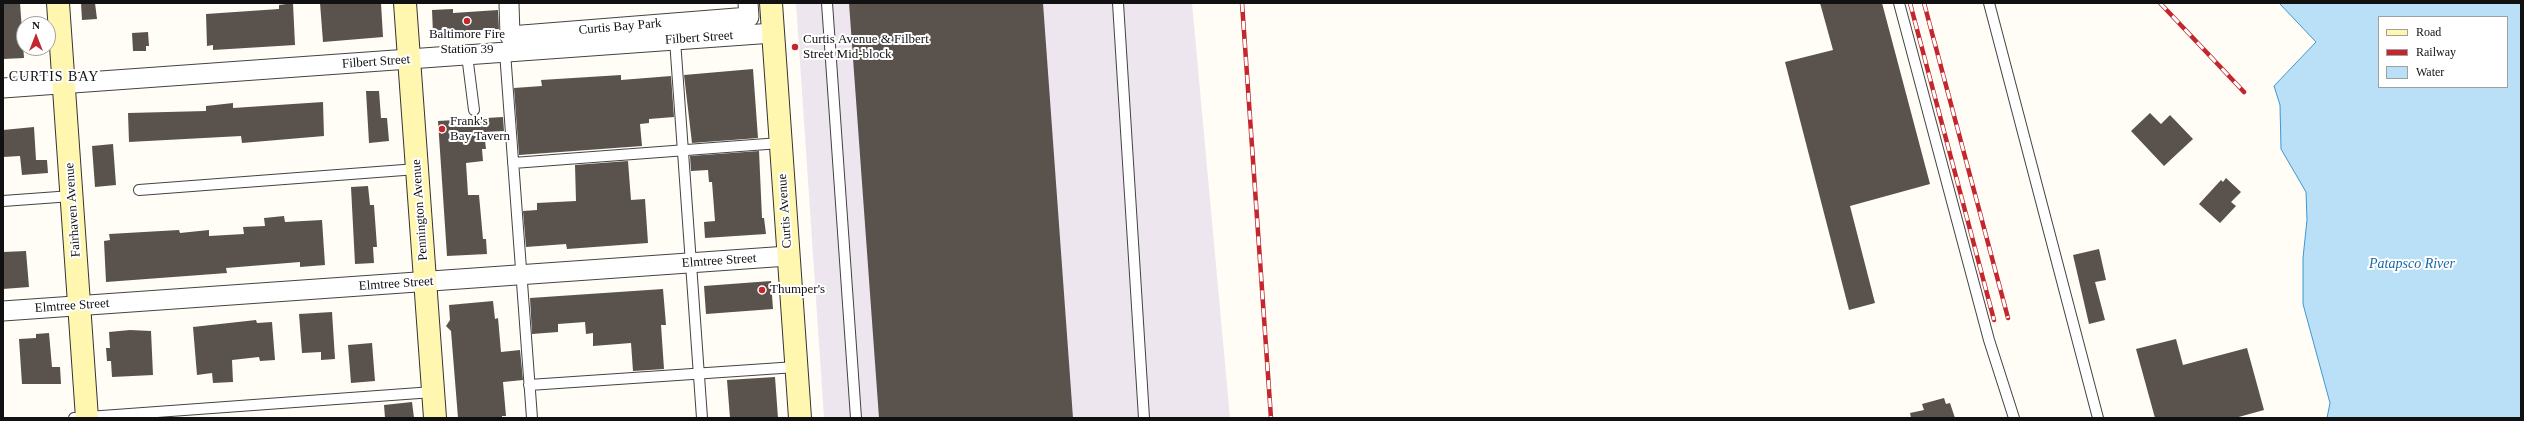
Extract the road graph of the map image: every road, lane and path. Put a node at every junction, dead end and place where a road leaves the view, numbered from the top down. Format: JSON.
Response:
{"nodes":[{"id":1,"x":58,"y":3,"type":"edge"},
{"id":2,"x":405,"y":3,"type":"edge"},
{"id":3,"x":508,"y":3,"type":"edge"},
{"id":4,"x":748,"y":3,"type":"edge"},
{"id":5,"x":771,"y":3,"type":"edge"},
{"id":6,"x":827,"y":3,"type":"edge"},
{"id":7,"x":1118,"y":3,"type":"edge"},
{"id":8,"x":1899,"y":3,"type":"edge"},
{"id":9,"x":1989,"y":3,"type":"edge"},
{"id":10,"x":773,"y":33,"type":"junction"},
{"id":11,"x":675,"y":40,"type":"junction"},
{"id":12,"x":505,"y":52,"type":"junction"},
{"id":13,"x":467,"y":55,"type":"junction"},
{"id":14,"x":409,"y":59,"type":"junction"},
{"id":15,"x":64,"y":84,"type":"junction"},
{"id":16,"x":3,"y":88,"type":"edge"},
{"id":17,"x":474,"y":110,"type":"dead end"},
{"id":18,"x":780,"y":143,"type":"junction"},
{"id":19,"x":682,"y":150,"type":"junction"},
{"id":20,"x":513,"y":163,"type":"junction"},
{"id":21,"x":417,"y":170,"type":"junction"},
{"id":22,"x":139,"y":190,"type":"dead end"},
{"id":23,"x":72,"y":196,"type":"junction"},
{"id":24,"x":3,"y":201,"type":"edge"},
{"id":25,"x":788,"y":256,"type":"junction"},
{"id":26,"x":690,"y":263,"type":"junction"},
{"id":27,"x":521,"y":275,"type":"junction"},
{"id":28,"x":425,"y":282,"type":"junction"},
{"id":29,"x":80,"y":306,"type":"junction"},
{"id":30,"x":3,"y":311,"type":"edge"},
{"id":31,"x":796,"y":367,"type":"junction"},
{"id":32,"x":699,"y":374,"type":"junction"},
{"id":33,"x":529,"y":385,"type":"junction"},
{"id":34,"x":433,"y":392,"type":"junction"},
{"id":35,"x":83,"y":418,"type":"edge"},
{"id":36,"x":435,"y":418,"type":"edge"},
{"id":37,"x":532,"y":418,"type":"edge"},
{"id":38,"x":702,"y":418,"type":"edge"},
{"id":39,"x":800,"y":418,"type":"edge"},
{"id":40,"x":856,"y":418,"type":"edge"},
{"id":41,"x":1144,"y":418,"type":"edge"},
{"id":42,"x":2014,"y":418,"type":"edge"},
{"id":43,"x":2098,"y":418,"type":"edge"}],
"edges":[{"from":1,"to":15,"type":"main road","name":"Fairhaven Avenue"},
{"from":2,"to":14,"type":"main road","name":"Pennington Avenue"},
{"from":3,"to":4,"type":"street","name":"Curtis Bay Park"},
{"from":5,"to":10,"type":"main road","name":"Curtis Avenue"},
{"from":6,"to":40,"type":"lane"},
{"from":7,"to":41,"type":"lane"},
{"from":8,"to":42,"type":"lane"},
{"from":9,"to":43,"type":"lane"},
{"from":10,"to":11,"type":"street","name":"Filbert Street"},
{"from":10,"to":18,"type":"main road","name":"Curtis Avenue"},
{"from":11,"to":12,"type":"street","name":"Filbert Street"},
{"from":11,"to":19,"type":"lane"},
{"from":12,"to":13,"type":"street","name":"Filbert Street"},
{"from":12,"to":20,"type":"lane"},
{"from":13,"to":14,"type":"street","name":"Filbert Street"},
{"from":13,"to":17,"type":"lane"},
{"from":14,"to":15,"type":"street","name":"Filbert Street"},
{"from":14,"to":21,"type":"main road","name":"Pennington Avenue"},
{"from":15,"to":16,"type":"street","name":"Filbert Street"},
{"from":15,"to":23,"type":"main road","name":"Fairhaven Avenue"},
{"from":18,"to":19,"type":"lane"},
{"from":18,"to":25,"type":"main road","name":"Curtis Avenue"},
{"from":19,"to":20,"type":"lane"},
{"from":19,"to":26,"type":"lane"},
{"from":20,"to":27,"type":"lane"},
{"from":21,"to":22,"type":"lane"},
{"from":21,"to":28,"type":"main road","name":"Pennington Avenue"},
{"from":23,"to":24,"type":"lane"},
{"from":23,"to":29,"type":"main road","name":"Fairhaven Avenue"},
{"from":25,"to":26,"type":"street","name":"Elmtree Street"},
{"from":25,"to":31,"type":"main road","name":"Curtis Avenue"},
{"from":26,"to":27,"type":"street","name":"Elmtree Street"},
{"from":26,"to":32,"type":"lane"},
{"from":27,"to":28,"type":"street","name":"Elmtree Street"},
{"from":27,"to":33,"type":"lane"},
{"from":28,"to":29,"type":"street","name":"Elmtree Street"},
{"from":28,"to":34,"type":"main road","name":"Pennington Avenue"},
{"from":29,"to":30,"type":"street","name":"Elmtree Street"},
{"from":29,"to":35,"type":"main road","name":"Fairhaven Avenue"},
{"from":31,"to":32,"type":"lane"},
{"from":31,"to":39,"type":"main road","name":"Curtis Avenue"},
{"from":32,"to":33,"type":"lane"},
{"from":32,"to":38,"type":"lane"},
{"from":33,"to":37,"type":"lane"},
{"from":34,"to":35,"type":"lane"},
{"from":34,"to":36,"type":"main road","name":"Pennington Avenue"}]}
